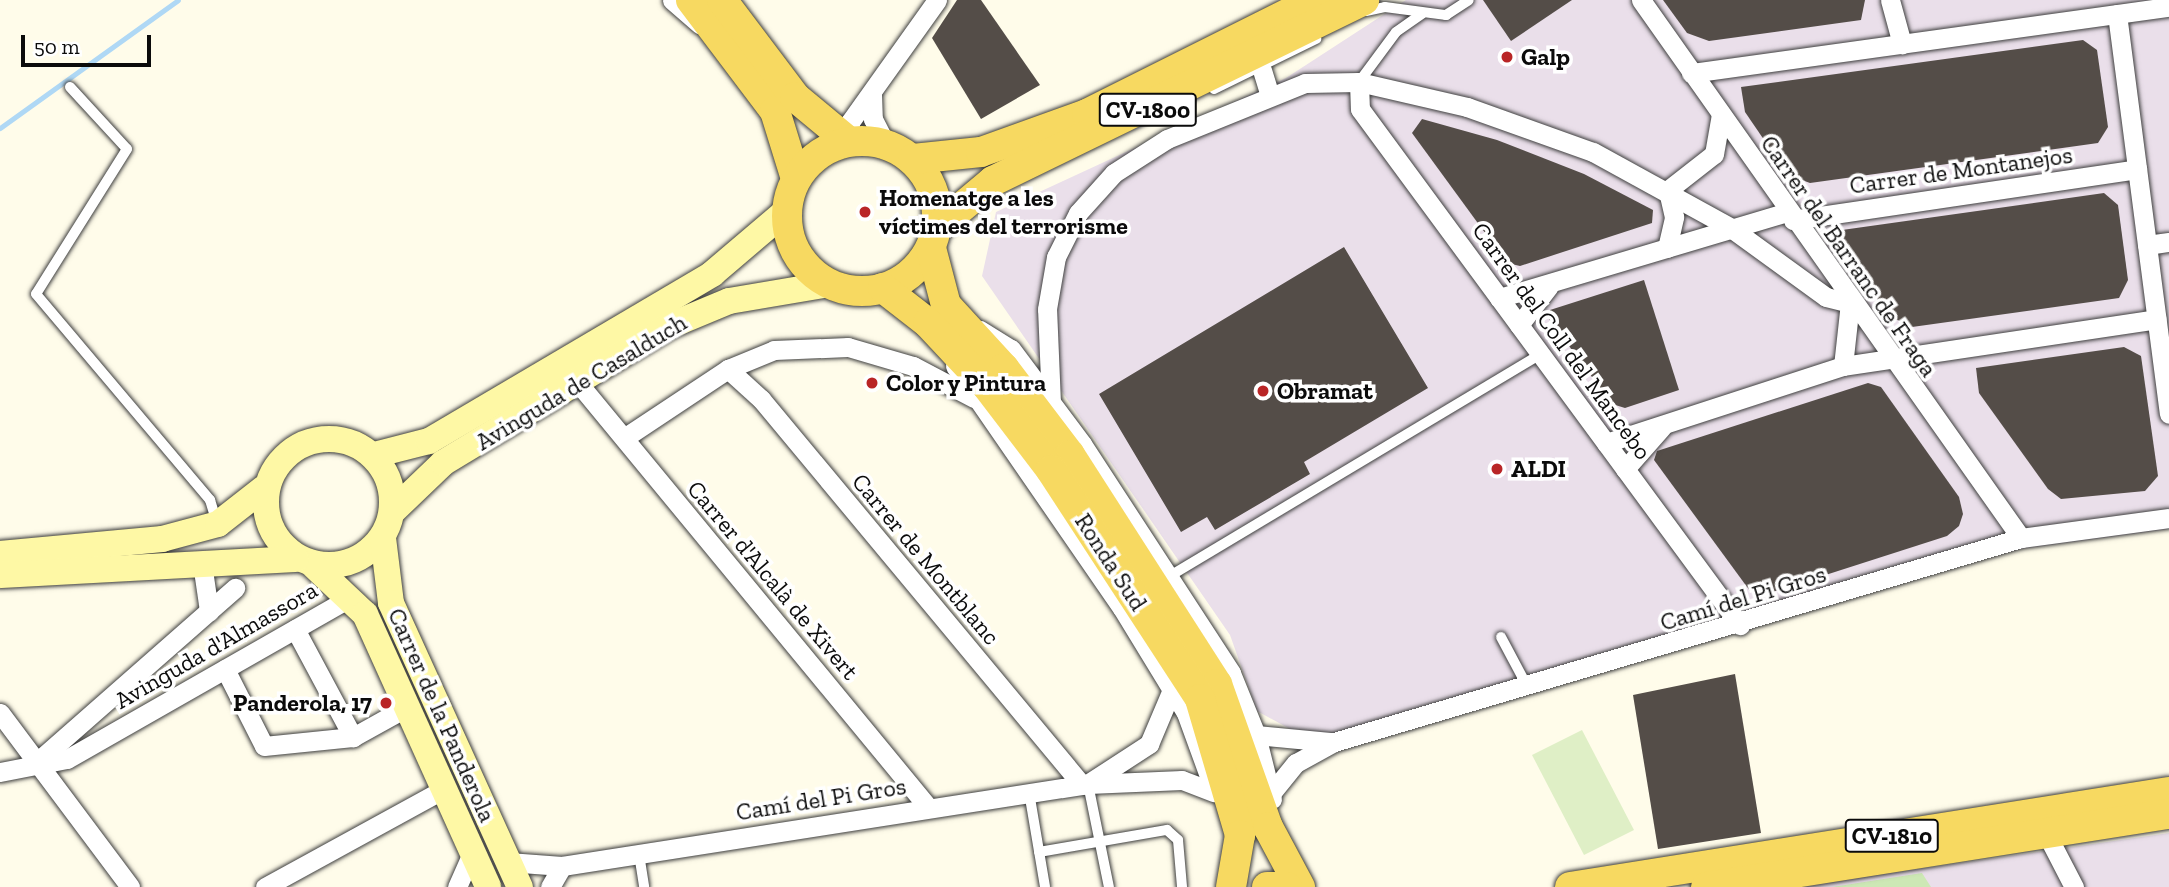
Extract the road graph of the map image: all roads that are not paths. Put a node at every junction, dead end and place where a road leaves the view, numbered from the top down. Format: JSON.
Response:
{"nodes":[{"id":1,"x":672,"y":0,"type":"edge"},
{"id":2,"x":691,"y":0,"type":"edge"},
{"id":3,"x":937,"y":0,"type":"edge"},
{"id":4,"x":1315,"y":0,"type":"edge"},
{"id":5,"x":1364,"y":0,"type":"edge"},
{"id":6,"x":1469,"y":0,"type":"edge"},
{"id":7,"x":1640,"y":0,"type":"edge"},
{"id":8,"x":1891,"y":0,"type":"edge"},
{"id":9,"x":2161,"y":5,"type":"edge"},
{"id":10,"x":727,"y":14,"type":"edge"},
{"id":11,"x":1422,"y":14,"type":"junction"},
{"id":12,"x":2117,"y":14,"type":"junction"},
{"id":13,"x":1902,"y":44,"type":"junction"},
{"id":14,"x":1262,"y":70,"type":"junction"},
{"id":15,"x":1691,"y":73,"type":"junction"},
{"id":16,"x":1359,"y":82,"type":"junction"},
{"id":17,"x":70,"y":87,"type":"dead end"},
{"id":18,"x":872,"y":94,"type":"junction"},
{"id":19,"x":1270,"y":96,"type":"junction"},
{"id":20,"x":1721,"y":116,"type":"junction"},
{"id":21,"x":1093,"y":137,"type":"junction"},
{"id":22,"x":848,"y":141,"type":"junction"},
{"id":23,"x":885,"y":143,"type":"junction"},
{"id":24,"x":913,"y":159,"type":"junction"},
{"id":25,"x":2137,"y":169,"type":"junction"},
{"id":26,"x":796,"y":178,"type":"junction"},
{"id":27,"x":1668,"y":190,"type":"junction"},
{"id":28,"x":786,"y":211,"type":"junction"},
{"id":29,"x":1790,"y":216,"type":"junction"},
{"id":30,"x":1731,"y":229,"type":"junction"},
{"id":31,"x":934,"y":237,"type":"junction"},
{"id":32,"x":2169,"y":242,"type":"edge"},
{"id":33,"x":2147,"y":245,"type":"junction"},
{"id":34,"x":1667,"y":248,"type":"junction"},
{"id":35,"x":830,"y":284,"type":"junction"},
{"id":36,"x":1549,"y":286,"type":"junction"},
{"id":37,"x":883,"y":288,"type":"junction"},
{"id":38,"x":1499,"y":298,"type":"junction"},
{"id":39,"x":1850,"y":303,"type":"junction"},
{"id":40,"x":2157,"y":319,"type":"junction"},
{"id":41,"x":928,"y":323,"type":"junction"},
{"id":42,"x":967,"y":323,"type":"junction"},
{"id":43,"x":1520,"y":325,"type":"junction"},
{"id":44,"x":1541,"y":354,"type":"junction"},
{"id":45,"x":1893,"y":361,"type":"junction"},
{"id":46,"x":1843,"y":366,"type":"junction"},
{"id":47,"x":727,"y":369,"type":"junction"},
{"id":48,"x":579,"y":384,"type":"junction"},
{"id":49,"x":975,"y":398,"type":"junction"},
{"id":50,"x":1051,"y":403,"type":"junction"},
{"id":51,"x":2169,"y":414,"type":"edge"},
{"id":52,"x":1668,"y":422,"type":"junction"},
{"id":53,"x":624,"y":438,"type":"junction"},
{"id":54,"x":1606,"y":443,"type":"junction"},
{"id":55,"x":374,"y":455,"type":"junction"},
{"id":56,"x":1625,"y":469,"type":"junction"},
{"id":57,"x":264,"y":488,"type":"junction"},
{"id":58,"x":393,"y":511,"type":"junction"},
{"id":59,"x":2169,"y":518,"type":"edge"},
{"id":60,"x":218,"y":524,"type":"junction"},
{"id":61,"x":383,"y":538,"type":"junction"},
{"id":62,"x":2021,"y":538,"type":"junction"},
{"id":63,"x":0,"y":554,"type":"edge"},
{"id":64,"x":305,"y":562,"type":"junction"},
{"id":65,"x":202,"y":564,"type":"junction"},
{"id":66,"x":0,"y":575,"type":"edge"},
{"id":67,"x":1170,"y":576,"type":"junction"},
{"id":68,"x":235,"y":588,"type":"dead end"},
{"id":69,"x":351,"y":597,"type":"junction"},
{"id":70,"x":209,"y":611,"type":"junction"},
{"id":71,"x":1740,"y":625,"type":"junction"},
{"id":72,"x":295,"y":629,"type":"junction"},
{"id":73,"x":1501,"y":638,"type":"dead end"},
{"id":74,"x":225,"y":669,"type":"junction"},
{"id":75,"x":1527,"y":687,"type":"junction"},
{"id":76,"x":1171,"y":692,"type":"junction"},
{"id":77,"x":407,"y":707,"type":"junction"},
{"id":78,"x":0,"y":713,"type":"edge"},
{"id":79,"x":90,"y":713,"type":"junction"},
{"id":80,"x":1256,"y":735,"type":"junction"},
{"id":81,"x":106,"y":737,"type":"junction"},
{"id":82,"x":353,"y":737,"type":"junction"},
{"id":83,"x":1334,"y":742,"type":"junction"},
{"id":84,"x":37,"y":762,"type":"junction"},
{"id":85,"x":0,"y":772,"type":"edge"},
{"id":86,"x":1085,"y":784,"type":"junction"},
{"id":87,"x":443,"y":789,"type":"junction"},
{"id":88,"x":1273,"y":791,"type":"junction"},
{"id":89,"x":1029,"y":792,"type":"junction"},
{"id":90,"x":1214,"y":792,"type":"junction"},
{"id":91,"x":2169,"y":792,"type":"edge"},
{"id":92,"x":928,"y":807,"type":"junction"},
{"id":93,"x":2169,"y":814,"type":"edge"},
{"id":94,"x":1254,"y":831,"type":"junction"},
{"id":95,"x":2046,"y":833,"type":"junction"},
{"id":96,"x":1100,"y":842,"type":"junction"},
{"id":97,"x":1039,"y":852,"type":"junction"},
{"id":98,"x":472,"y":853,"type":"junction"},
{"id":99,"x":639,"y":854,"type":"junction"},
{"id":100,"x":508,"y":862,"type":"junction"},
{"id":101,"x":562,"y":866,"type":"junction"},
{"id":102,"x":130,"y":887,"type":"edge"},
{"id":103,"x":265,"y":887,"type":"edge"},
{"id":104,"x":457,"y":887,"type":"edge"},
{"id":105,"x":488,"y":887,"type":"edge"},
{"id":106,"x":520,"y":887,"type":"edge"},
{"id":107,"x":550,"y":887,"type":"edge"},
{"id":108,"x":645,"y":887,"type":"edge"},
{"id":109,"x":1045,"y":887,"type":"edge"},
{"id":110,"x":1109,"y":887,"type":"edge"},
{"id":111,"x":1182,"y":887,"type":"edge"},
{"id":112,"x":1231,"y":887,"type":"edge"},
{"id":113,"x":1268,"y":887,"type":"edge"},
{"id":114,"x":1287,"y":887,"type":"edge"},
{"id":115,"x":1300,"y":887,"type":"edge"},
{"id":116,"x":1570,"y":887,"type":"edge"},
{"id":117,"x":1706,"y":887,"type":"edge"},
{"id":118,"x":2074,"y":887,"type":"edge"}],
"edges":[{"from":1,"to":10,"type":"street"},
{"from":2,"to":10,"type":"main road"},
{"from":3,"to":18,"type":"street"},
{"from":4,"to":24,"type":"main road","number":"CV-1800"},
{"from":5,"to":21,"type":"main road","number":"CV-1800"},
{"from":6,"to":11,"type":"lane"},
{"from":7,"to":15,"type":"street","name":"Carrer del Barranc de Fraga"},
{"from":8,"to":13,"type":"street"},
{"from":9,"to":12,"type":"street"},
{"from":10,"to":22,"type":"main road"},
{"from":10,"to":26,"type":"main road"},
{"from":11,"to":14,"type":"lane"},
{"from":11,"to":16,"type":"lane"},
{"from":12,"to":13,"type":"street"},
{"from":12,"to":25,"type":"street"},
{"from":13,"to":15,"type":"street"},
{"from":14,"to":19,"type":"street"},
{"from":14,"to":21,"type":"lane"},
{"from":15,"to":20,"type":"street","name":"Carrer del Barranc de Fraga"},
{"from":16,"to":19,"type":"street"},
{"from":16,"to":27,"type":"street"},
{"from":16,"to":38,"type":"street","name":"Carrer del Coll del Mancebo"},
{"from":17,"to":60,"type":"lane"},
{"from":18,"to":22,"type":"street"},
{"from":18,"to":23,"type":"street"},
{"from":19,"to":50,"type":"street"},
{"from":20,"to":27,"type":"street"},
{"from":20,"to":29,"type":"street","name":"Carrer del Barranc de Fraga"},
{"from":21,"to":31,"type":"main road","number":"CV-1800"},
{"from":22,"to":23,"type":"main road"},
{"from":22,"to":26,"type":"main road"},
{"from":23,"to":24,"type":"main road"},
{"from":24,"to":31,"type":"main road"},
{"from":25,"to":29,"type":"street","name":"Carrer de Montanejos"},
{"from":25,"to":33,"type":"street"},
{"from":26,"to":28,"type":"main road"},
{"from":27,"to":30,"type":"street"},
{"from":27,"to":34,"type":"street"},
{"from":28,"to":35,"type":"main road"},
{"from":28,"to":55,"type":"main road","name":"Avinguda de Casalduch"},
{"from":29,"to":30,"type":"street","name":"Carrer de Montanejos"},
{"from":29,"to":39,"type":"street","name":"Carrer del Barranc de Fraga"},
{"from":30,"to":34,"type":"street","name":"Carrer de Montanejos"},
{"from":30,"to":39,"type":"street"},
{"from":31,"to":37,"type":"main road"},
{"from":31,"to":42,"type":"main road","name":"Ronda Sud"},
{"from":32,"to":33,"type":"street"},
{"from":33,"to":40,"type":"street"},
{"from":34,"to":36,"type":"street","name":"Carrer de Montanejos"},
{"from":35,"to":37,"type":"main road"},
{"from":35,"to":48,"type":"main road","name":"Avinguda de Casalduch"},
{"from":36,"to":38,"type":"street","name":"Carrer de Montanejos"},
{"from":36,"to":43,"type":"street"},
{"from":37,"to":41,"type":"main road","name":"Ronda Sud"},
{"from":38,"to":43,"type":"street","name":"Carrer del Coll del Mancebo"},
{"from":39,"to":45,"type":"street","name":"Carrer del Barranc de Fraga"},
{"from":39,"to":46,"type":"street"},
{"from":40,"to":45,"type":"street"},
{"from":40,"to":51,"type":"street"},
{"from":41,"to":49,"type":"street"},
{"from":41,"to":94,"type":"main road","name":"Ronda Sud"},
{"from":42,"to":50,"type":"street","name":"Ronda Sud"},
{"from":42,"to":94,"type":"main road","name":"Ronda Sud"},
{"from":43,"to":44,"type":"street","name":"Carrer del Coll del Mancebo"},
{"from":44,"to":54,"type":"street","name":"Carrer del Coll del Mancebo"},
{"from":44,"to":67,"type":"lane"},
{"from":45,"to":46,"type":"street"},
{"from":45,"to":62,"type":"street","name":"Carrer del Barranc de Fraga"},
{"from":46,"to":52,"type":"street"},
{"from":47,"to":49,"type":"street"},
{"from":47,"to":53,"type":"street"},
{"from":47,"to":86,"type":"street","name":"Carrer de Montblanc"},
{"from":48,"to":53,"type":"street","name":"Carrer d'Alcalà de Xivert"},
{"from":48,"to":58,"type":"main road","name":"Avinguda de Casalduch"},
{"from":49,"to":76,"type":"street"},
{"from":50,"to":67,"type":"street","name":"Ronda Sud"},
{"from":52,"to":54,"type":"street"},
{"from":52,"to":56,"type":"street"},
{"from":53,"to":92,"type":"street","name":"Carrer d'Alcalà de Xivert"},
{"from":54,"to":56,"type":"street","name":"Carrer del Coll del Mancebo"},
{"from":55,"to":57,"type":"main road"},
{"from":55,"to":58,"type":"main road"},
{"from":56,"to":71,"type":"street","name":"Carrer del Coll del Mancebo"},
{"from":57,"to":60,"type":"main road"},
{"from":57,"to":64,"type":"main road"},
{"from":58,"to":61,"type":"main road"},
{"from":59,"to":62,"type":"street","name":"Camí del Pi Gros"},
{"from":60,"to":63,"type":"main road"},
{"from":61,"to":64,"type":"main road"},
{"from":61,"to":100,"type":"main road","name":"Carrer de la Panderola"},
{"from":62,"to":71,"type":"street","name":"Camí del Pi Gros"},
{"from":64,"to":65,"type":"main road"},
{"from":64,"to":69,"type":"main road","name":"Carrer de la Panderola"},
{"from":65,"to":66,"type":"main road"},
{"from":65,"to":70,"type":"street","name":"Avinguda d'Almassora"},
{"from":67,"to":80,"type":"street","name":"Ronda Sud"},
{"from":68,"to":70,"type":"street","name":"Avinguda d'Almassora"},
{"from":69,"to":72,"type":"street","name":"Avinguda d'Almassora"},
{"from":69,"to":77,"type":"main road","name":"Carrer de la Panderola"},
{"from":70,"to":79,"type":"street","name":"Avinguda d'Almassora"},
{"from":71,"to":75,"type":"street","name":"Camí del Pi Gros"},
{"from":72,"to":74,"type":"street","name":"Avinguda d'Almassora"},
{"from":72,"to":82,"type":"street"},
{"from":73,"to":75,"type":"lane"},
{"from":74,"to":81,"type":"street","name":"Avinguda d'Almassora"},
{"from":74,"to":82,"type":"street"},
{"from":75,"to":83,"type":"street","name":"Camí del Pi Gros"},
{"from":76,"to":86,"type":"street","name":"Camí del Pi Gros"},
{"from":76,"to":90,"type":"street"},
{"from":77,"to":82,"type":"street"},
{"from":77,"to":87,"type":"main road","name":"Carrer de la Panderola"},
{"from":78,"to":84,"type":"street"},
{"from":79,"to":81,"type":"street","name":"Avinguda d'Almassora"},
{"from":79,"to":84,"type":"street","name":"Avinguda d'Almassora"},
{"from":80,"to":83,"type":"street","name":"Camí del Pi Gros"},
{"from":80,"to":88,"type":"street","name":"Ronda Sud"},
{"from":81,"to":84,"type":"street","name":"Avinguda d'Almassora"},
{"from":83,"to":88,"type":"street","name":"Camí del Pi Gros"},
{"from":84,"to":85,"type":"street","name":"Avinguda d'Almassora"},
{"from":84,"to":102,"type":"street"},
{"from":86,"to":89,"type":"street","name":"Camí del Pi Gros"},
{"from":86,"to":90,"type":"street","name":"Camí del Pi Gros"},
{"from":86,"to":96,"type":"lane"},
{"from":87,"to":98,"type":"main road","name":"Carrer de la Panderola"},
{"from":87,"to":103,"type":"street"},
{"from":88,"to":94,"type":"street","name":"Ronda Sud"},
{"from":89,"to":92,"type":"street","name":"Camí del Pi Gros"},
{"from":89,"to":97,"type":"lane"},
{"from":90,"to":94,"type":"street"},
{"from":91,"to":116,"type":"main road","number":"CV-1810"},
{"from":92,"to":99,"type":"street","name":"Camí del Pi Gros"},
{"from":93,"to":95,"type":"main road","number":"CV-1810"},
{"from":94,"to":112,"type":"main road","name":"Ronda Sud"},
{"from":94,"to":115,"type":"main road","name":"Ronda Sud"},
{"from":95,"to":117,"type":"main road","number":"CV-1810"},
{"from":95,"to":118,"type":"street"},
{"from":96,"to":97,"type":"lane"},
{"from":96,"to":110,"type":"lane"},
{"from":96,"to":111,"type":"lane"},
{"from":97,"to":109,"type":"lane"},
{"from":98,"to":104,"type":"street","name":"Carrer de la Panderola"},
{"from":98,"to":105,"type":"main road","name":"Carrer de la Panderola"},
{"from":99,"to":101,"type":"street","name":"Camí del Pi Gros"},
{"from":99,"to":108,"type":"lane"},
{"from":100,"to":101,"type":"street","name":"Camí del Pi Gros"},
{"from":100,"to":106,"type":"main road","name":"Carrer de la Panderola"},
{"from":101,"to":107,"type":"street"},
{"from":113,"to":114,"type":"main road"}]}
